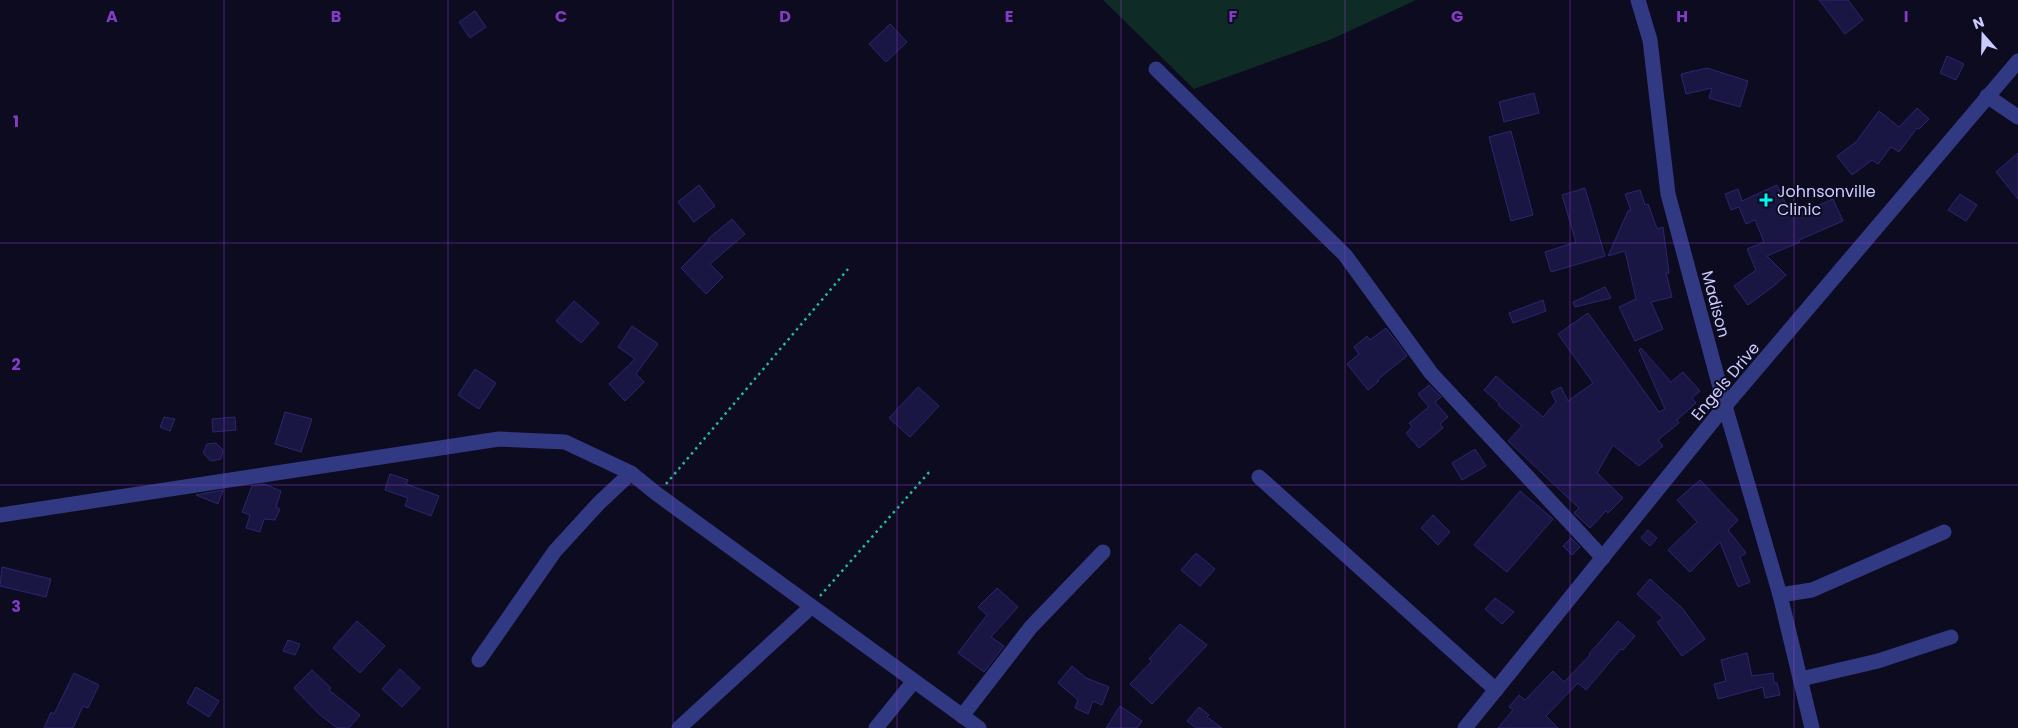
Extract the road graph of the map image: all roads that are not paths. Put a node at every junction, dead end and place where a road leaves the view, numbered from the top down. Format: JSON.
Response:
{"nodes":[{"id":1,"x":1638,"y":0,"type":"edge"},
{"id":2,"x":2018,"y":61,"type":"edge"},
{"id":3,"x":1156,"y":69,"type":"dead end"},
{"id":4,"x":1987,"y":96,"type":"junction"},
{"id":5,"x":2018,"y":118,"type":"edge"},
{"id":6,"x":1725,"y":406,"type":"junction"},
{"id":7,"x":631,"y":473,"type":"junction"},
{"id":8,"x":1259,"y":477,"type":"dead end"},
{"id":9,"x":0,"y":515,"type":"edge"},
{"id":10,"x":1944,"y":532,"type":"dead end"},
{"id":11,"x":1103,"y":552,"type":"dead end"},
{"id":12,"x":1603,"y":558,"type":"junction"},
{"id":13,"x":1780,"y":595,"type":"junction"},
{"id":14,"x":811,"y":607,"type":"junction"},
{"id":15,"x":1951,"y":638,"type":"dead end"},
{"id":16,"x":479,"y":660,"type":"dead end"},
{"id":17,"x":1801,"y":679,"type":"junction"},
{"id":18,"x":914,"y":681,"type":"junction"},
{"id":19,"x":1496,"y":690,"type":"junction"},
{"id":20,"x":962,"y":716,"type":"junction"},
{"id":21,"x":679,"y":728,"type":"edge"},
{"id":22,"x":876,"y":728,"type":"edge"},
{"id":23,"x":979,"y":728,"type":"edge"},
{"id":24,"x":1465,"y":728,"type":"edge"},
{"id":25,"x":1812,"y":728,"type":"edge"}],
"edges":[{"from":1,"to":6,"type":"street","name":"Madison"},
{"from":2,"to":4,"type":"street","name":"Engels Drive"},
{"from":3,"to":12,"type":"street"},
{"from":4,"to":5,"type":"street"},
{"from":4,"to":6,"type":"street","name":"Engels Drive"},
{"from":6,"to":12,"type":"street","name":"Engels Drive"},
{"from":6,"to":13,"type":"street","name":"Madison"},
{"from":7,"to":9,"type":"street"},
{"from":7,"to":14,"type":"street"},
{"from":7,"to":16,"type":"street"},
{"from":8,"to":19,"type":"street"},
{"from":10,"to":13,"type":"street"},
{"from":11,"to":20,"type":"street"},
{"from":12,"to":19,"type":"street","name":"Engels Drive"},
{"from":13,"to":17,"type":"street","name":"Madison"},
{"from":14,"to":18,"type":"street"},
{"from":14,"to":21,"type":"street"},
{"from":15,"to":17,"type":"street"},
{"from":17,"to":25,"type":"street","name":"Madison"},
{"from":18,"to":20,"type":"street"},
{"from":18,"to":22,"type":"street"},
{"from":19,"to":24,"type":"street","name":"Engels Drive"},
{"from":20,"to":23,"type":"street"}]}
